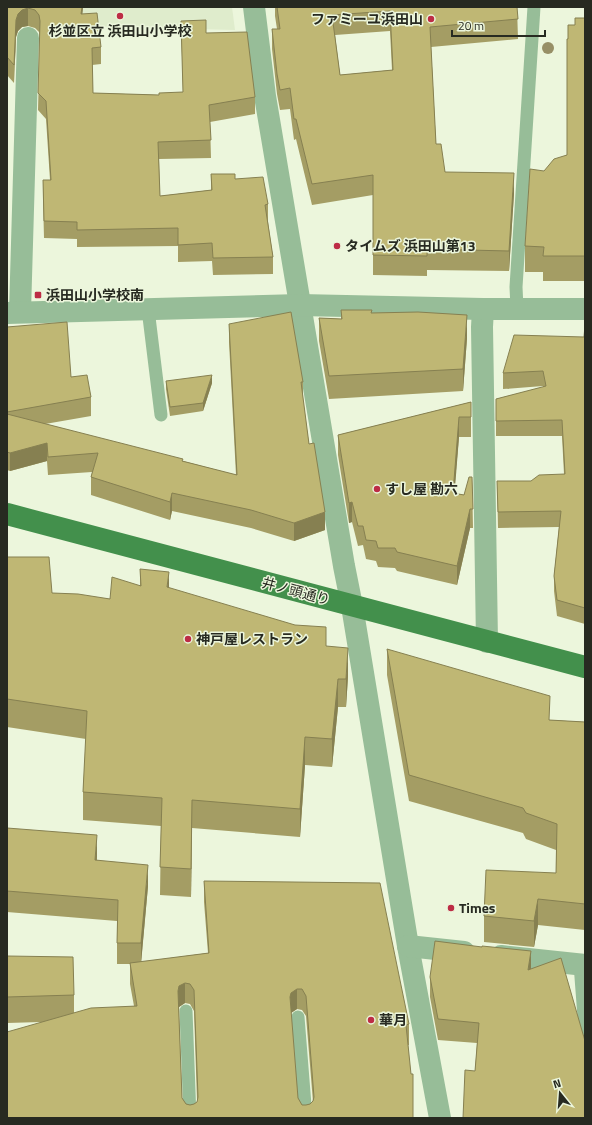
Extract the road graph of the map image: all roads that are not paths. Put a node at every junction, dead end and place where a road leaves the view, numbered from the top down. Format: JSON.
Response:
{"nodes":[{"id":1,"x":254,"y":7,"type":"edge"},
{"id":2,"x":534,"y":7,"type":"edge"},
{"id":3,"x":28,"y":38,"type":"dead end"},
{"id":4,"x":300,"y":305,"type":"junction"},
{"id":5,"x":483,"y":308,"type":"junction"},
{"id":6,"x":517,"y":308,"type":"junction"},
{"id":7,"x":585,"y":308,"type":"edge"},
{"id":8,"x":148,"y":309,"type":"junction"},
{"id":9,"x":13,"y":313,"type":"edge"},
{"id":10,"x":161,"y":414,"type":"dead end"},
{"id":11,"x":7,"y":514,"type":"edge"},
{"id":12,"x":352,"y":606,"type":"junction"},
{"id":13,"x":487,"y":642,"type":"junction"},
{"id":14,"x":585,"y":667,"type":"edge"},
{"id":15,"x":408,"y":946,"type":"junction"},
{"id":16,"x":582,"y":965,"type":"edge"},
{"id":17,"x":186,"y":1011,"type":"dead end"},
{"id":18,"x":298,"y":1017,"type":"dead end"},
{"id":19,"x":585,"y":1030,"type":"edge"},
{"id":20,"x":190,"y":1118,"type":"edge"},
{"id":21,"x":306,"y":1118,"type":"edge"},
{"id":22,"x":440,"y":1118,"type":"edge"}],
"edges":[{"from":1,"to":4,"type":"street"},
{"from":2,"to":6,"type":"lane"},
{"from":3,"to":9,"type":"street"},
{"from":4,"to":5,"type":"street"},
{"from":4,"to":8,"type":"street"},
{"from":4,"to":12,"type":"street"},
{"from":5,"to":6,"type":"street"},
{"from":5,"to":13,"type":"street"},
{"from":6,"to":7,"type":"street"},
{"from":8,"to":9,"type":"street"},
{"from":8,"to":10,"type":"lane"},
{"from":11,"to":12,"type":"main road","name":"井ノ頭通り"},
{"from":12,"to":13,"type":"main road","name":"井ノ頭通り"},
{"from":12,"to":15,"type":"street"},
{"from":13,"to":14,"type":"main road","name":"井ノ頭通り"},
{"from":15,"to":16,"type":"street"},
{"from":15,"to":22,"type":"street"},
{"from":16,"to":19,"type":"lane"},
{"from":17,"to":20,"type":"lane"},
{"from":18,"to":21,"type":"lane"}]}
